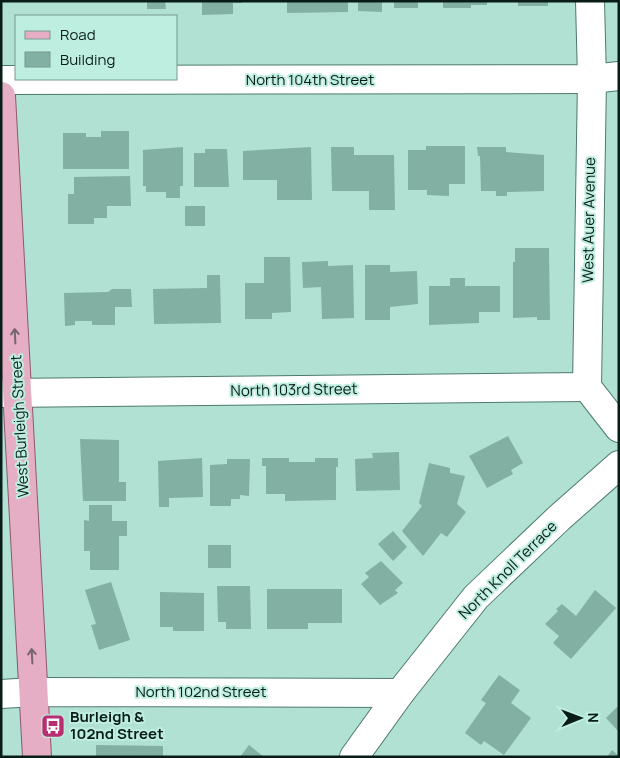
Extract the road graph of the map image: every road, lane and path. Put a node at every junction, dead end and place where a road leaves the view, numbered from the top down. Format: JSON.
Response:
{"nodes":[{"id":1,"x":590,"y":1,"type":"edge"},
{"id":2,"x":619,"y":76,"type":"edge"},
{"id":3,"x":592,"y":79,"type":"junction"},
{"id":4,"x":1,"y":80,"type":"edge"},
{"id":5,"x":15,"y":80,"type":"edge"},
{"id":6,"x":178,"y":80,"type":"edge"},
{"id":7,"x":1,"y":96,"type":"edge"},
{"id":8,"x":587,"y":388,"type":"junction"},
{"id":9,"x":10,"y":393,"type":"edge"},
{"id":10,"x":619,"y":428,"type":"edge"},
{"id":11,"x":619,"y":465,"type":"edge"},
{"id":12,"x":34,"y":692,"type":"junction"},
{"id":13,"x":400,"y":692,"type":"junction"},
{"id":14,"x":1,"y":694,"type":"edge"},
{"id":15,"x":37,"y":757,"type":"edge"},
{"id":16,"x":354,"y":757,"type":"edge"}],
"edges":[{"from":1,"to":3,"type":"street","name":"West Auer Avenue"},
{"from":2,"to":3,"type":"street","name":"North 104th Street"},
{"from":3,"to":6,"type":"street","name":"North 104th Street"},
{"from":3,"to":8,"type":"street","name":"West Auer Avenue"},
{"from":4,"to":5,"type":"street","name":"North 104th Street"},
{"from":9,"to":7,"type":"main road","name":"West Burleigh Street","one_way":true},
{"from":8,"to":9,"type":"street","name":"North 103rd Street"},
{"from":8,"to":10,"type":"street"},
{"from":12,"to":9,"type":"main road","name":"West Burleigh Street","one_way":true},
{"from":11,"to":13,"type":"street","name":"North Knoll Terrace"},
{"from":12,"to":13,"type":"street","name":"North 102nd Street"},
{"from":12,"to":14,"type":"street","name":"North 102nd Street"},
{"from":12,"to":15,"type":"main road","name":"West Burleigh Street"},
{"from":13,"to":16,"type":"street","name":"North Knoll Terrace"}]}
